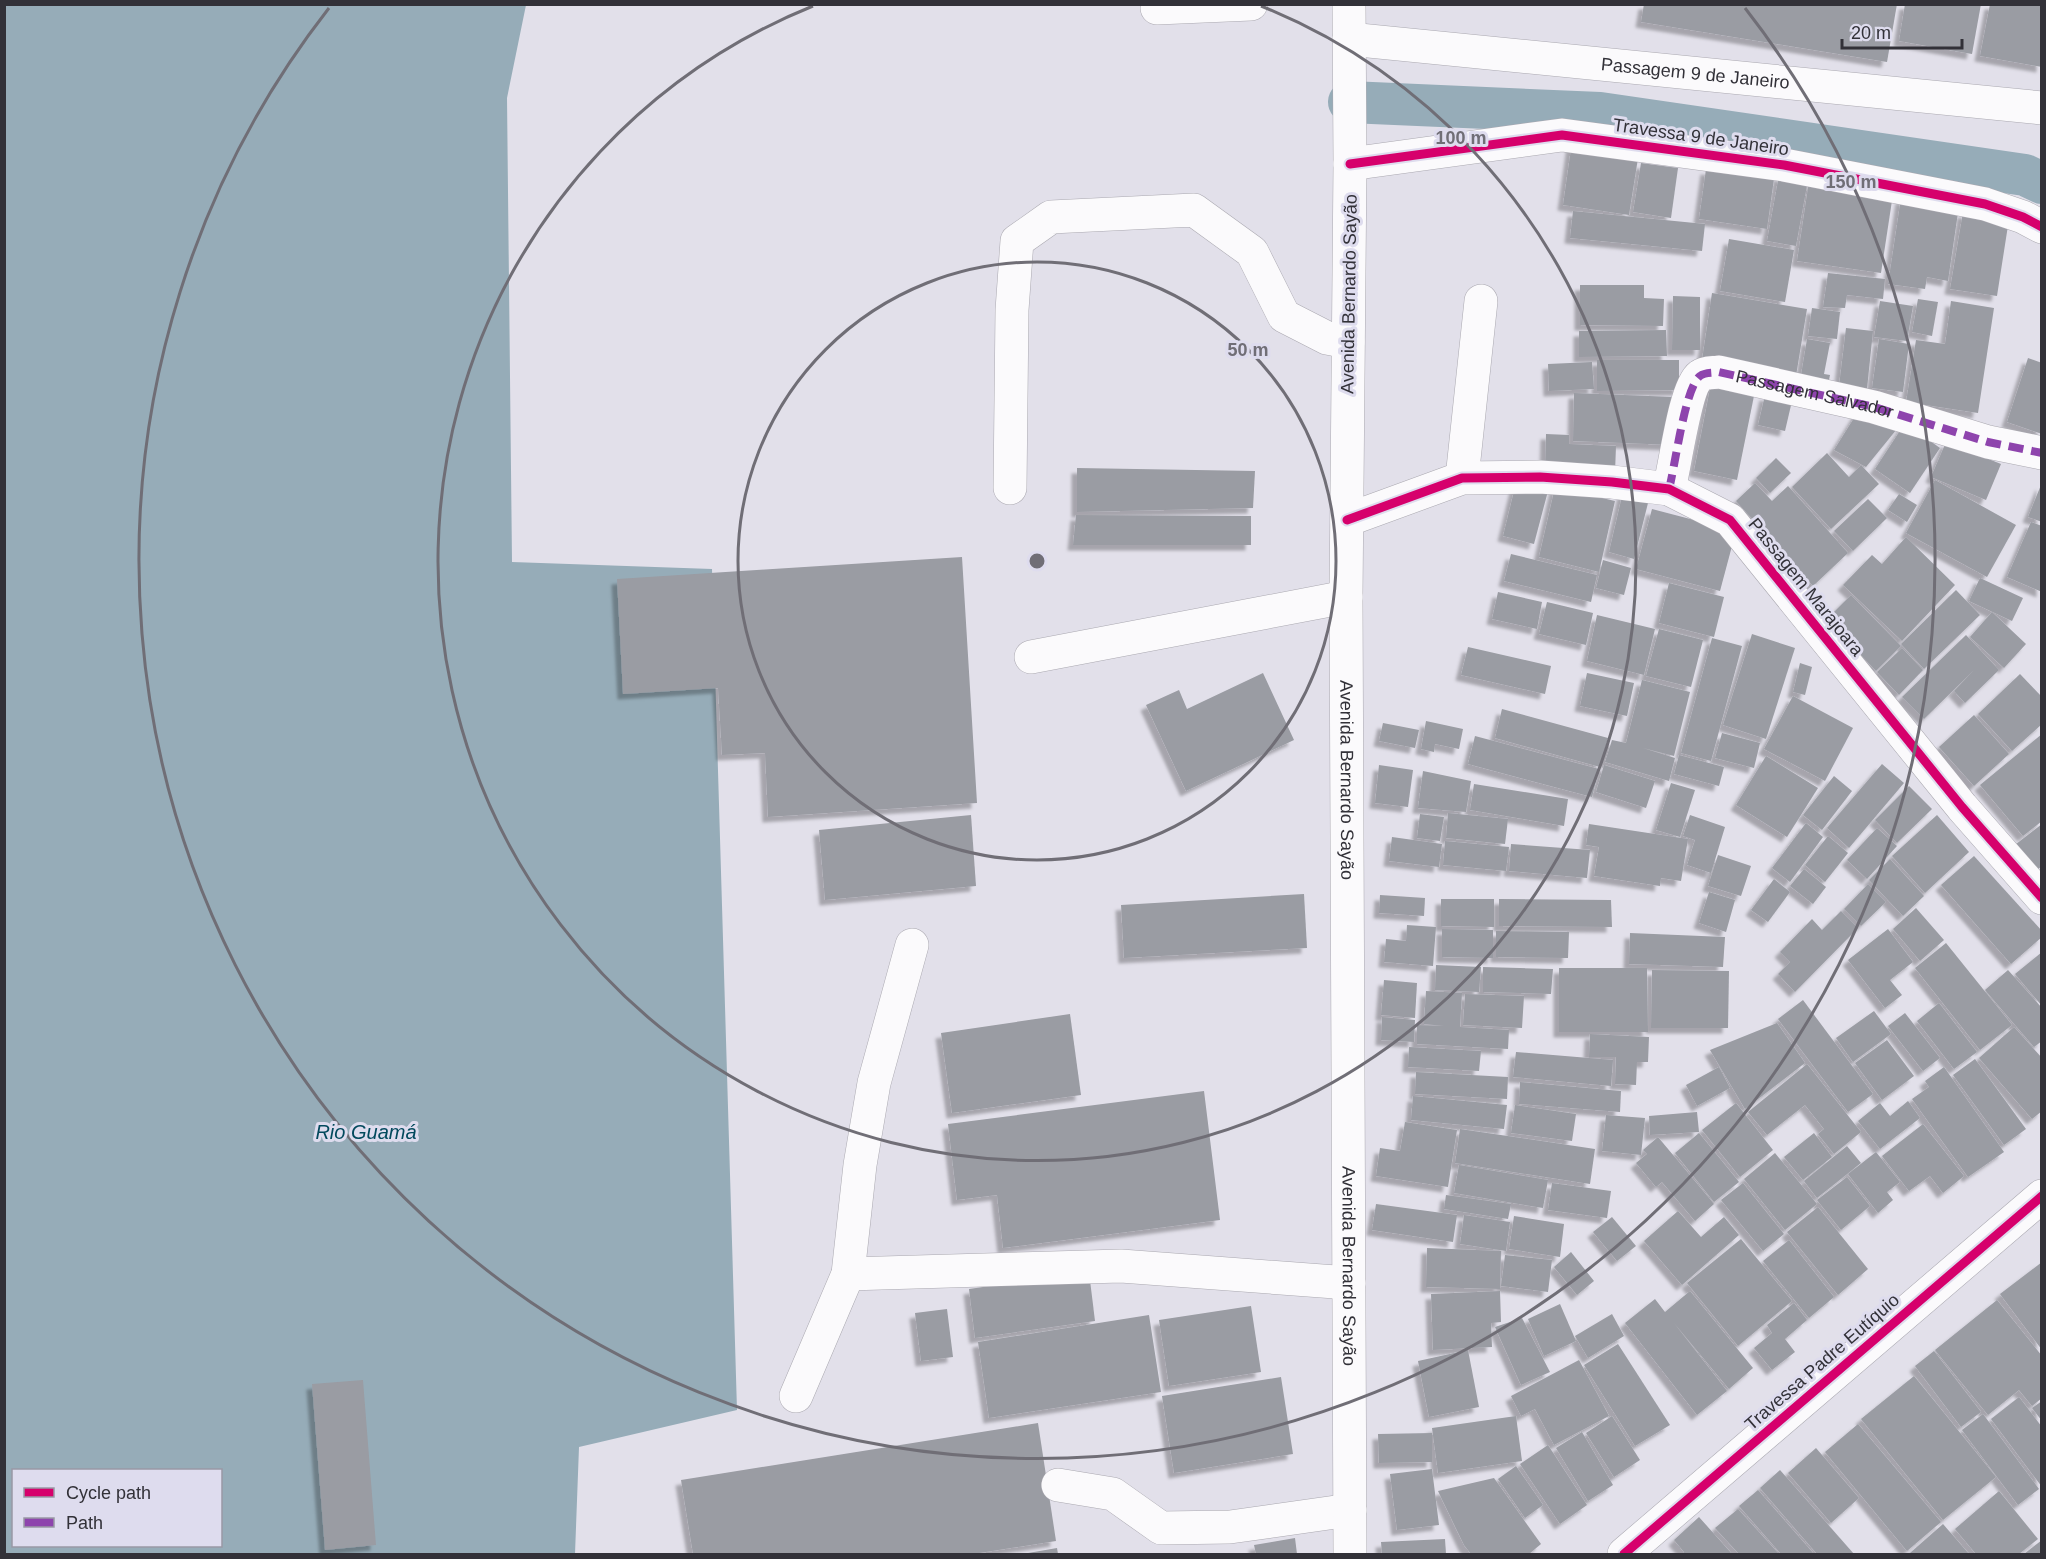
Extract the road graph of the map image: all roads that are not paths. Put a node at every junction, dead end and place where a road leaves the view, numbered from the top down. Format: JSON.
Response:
{"nodes":[{"id":1,"x":1251,"y":4,"type":"edge"},
{"id":2,"x":1349,"y":4,"type":"edge"},
{"id":3,"x":1157,"y":8,"type":"dead end"},
{"id":4,"x":1349,"y":39,"type":"junction"},
{"id":5,"x":2042,"y":108,"type":"edge"},
{"id":6,"x":1350,"y":164,"type":"junction"},
{"id":7,"x":2042,"y":227,"type":"edge"},
{"id":8,"x":1481,"y":301,"type":"dead end"},
{"id":9,"x":1348,"y":342,"type":"junction"},
{"id":10,"x":2042,"y":453,"type":"edge"},
{"id":11,"x":1462,"y":478,"type":"junction"},
{"id":12,"x":1010,"y":488,"type":"dead end"},
{"id":13,"x":1669,"y":489,"type":"junction"},
{"id":14,"x":1347,"y":520,"type":"junction"},
{"id":15,"x":1346,"y":597,"type":"junction"},
{"id":16,"x":1031,"y":657,"type":"dead end"},
{"id":17,"x":2042,"y":898,"type":"edge"},
{"id":18,"x":912,"y":945,"type":"dead end"},
{"id":19,"x":2042,"y":1196,"type":"edge"},
{"id":20,"x":848,"y":1274,"type":"junction"},
{"id":21,"x":1349,"y":1284,"type":"junction"},
{"id":22,"x":796,"y":1396,"type":"dead end"},
{"id":23,"x":1058,"y":1485,"type":"dead end"},
{"id":24,"x":1350,"y":1510,"type":"junction"},
{"id":25,"x":1350,"y":1554,"type":"edge"},
{"id":26,"x":1624,"y":1554,"type":"edge"}],
"edges":[{"from":1,"to":3,"type":"street"},
{"from":2,"to":4,"type":"street","name":"Avenida Bernardo Sayão"},
{"from":4,"to":5,"type":"street","name":"Passagem 9 de Janeiro"},
{"from":4,"to":6,"type":"street","name":"Avenida Bernardo Sayão"},
{"from":6,"to":7,"type":"street","name":"Travessa 9 de Janeiro"},
{"from":6,"to":9,"type":"street","name":"Avenida Bernardo Sayão"},
{"from":8,"to":11,"type":"street"},
{"from":9,"to":12,"type":"street"},
{"from":9,"to":14,"type":"street","name":"Avenida Bernardo Sayão"},
{"from":10,"to":13,"type":"street","name":"Passagem Salvador"},
{"from":11,"to":13,"type":"street","name":"Passagem Marajoara"},
{"from":11,"to":14,"type":"street","name":"Passagem Marajoara"},
{"from":13,"to":17,"type":"street","name":"Passagem Marajoara"},
{"from":14,"to":15,"type":"street","name":"Avenida Bernardo Sayão"},
{"from":15,"to":16,"type":"street"},
{"from":15,"to":21,"type":"street","name":"Avenida Bernardo Sayão"},
{"from":18,"to":20,"type":"street"},
{"from":19,"to":26,"type":"street","name":"Travessa Padre Eutíquio"},
{"from":20,"to":21,"type":"street"},
{"from":20,"to":22,"type":"street"},
{"from":21,"to":24,"type":"street","name":"Avenida Bernardo Sayão"},
{"from":23,"to":24,"type":"street"},
{"from":24,"to":25,"type":"street","name":"Avenida Bernardo Sayão"}]}
